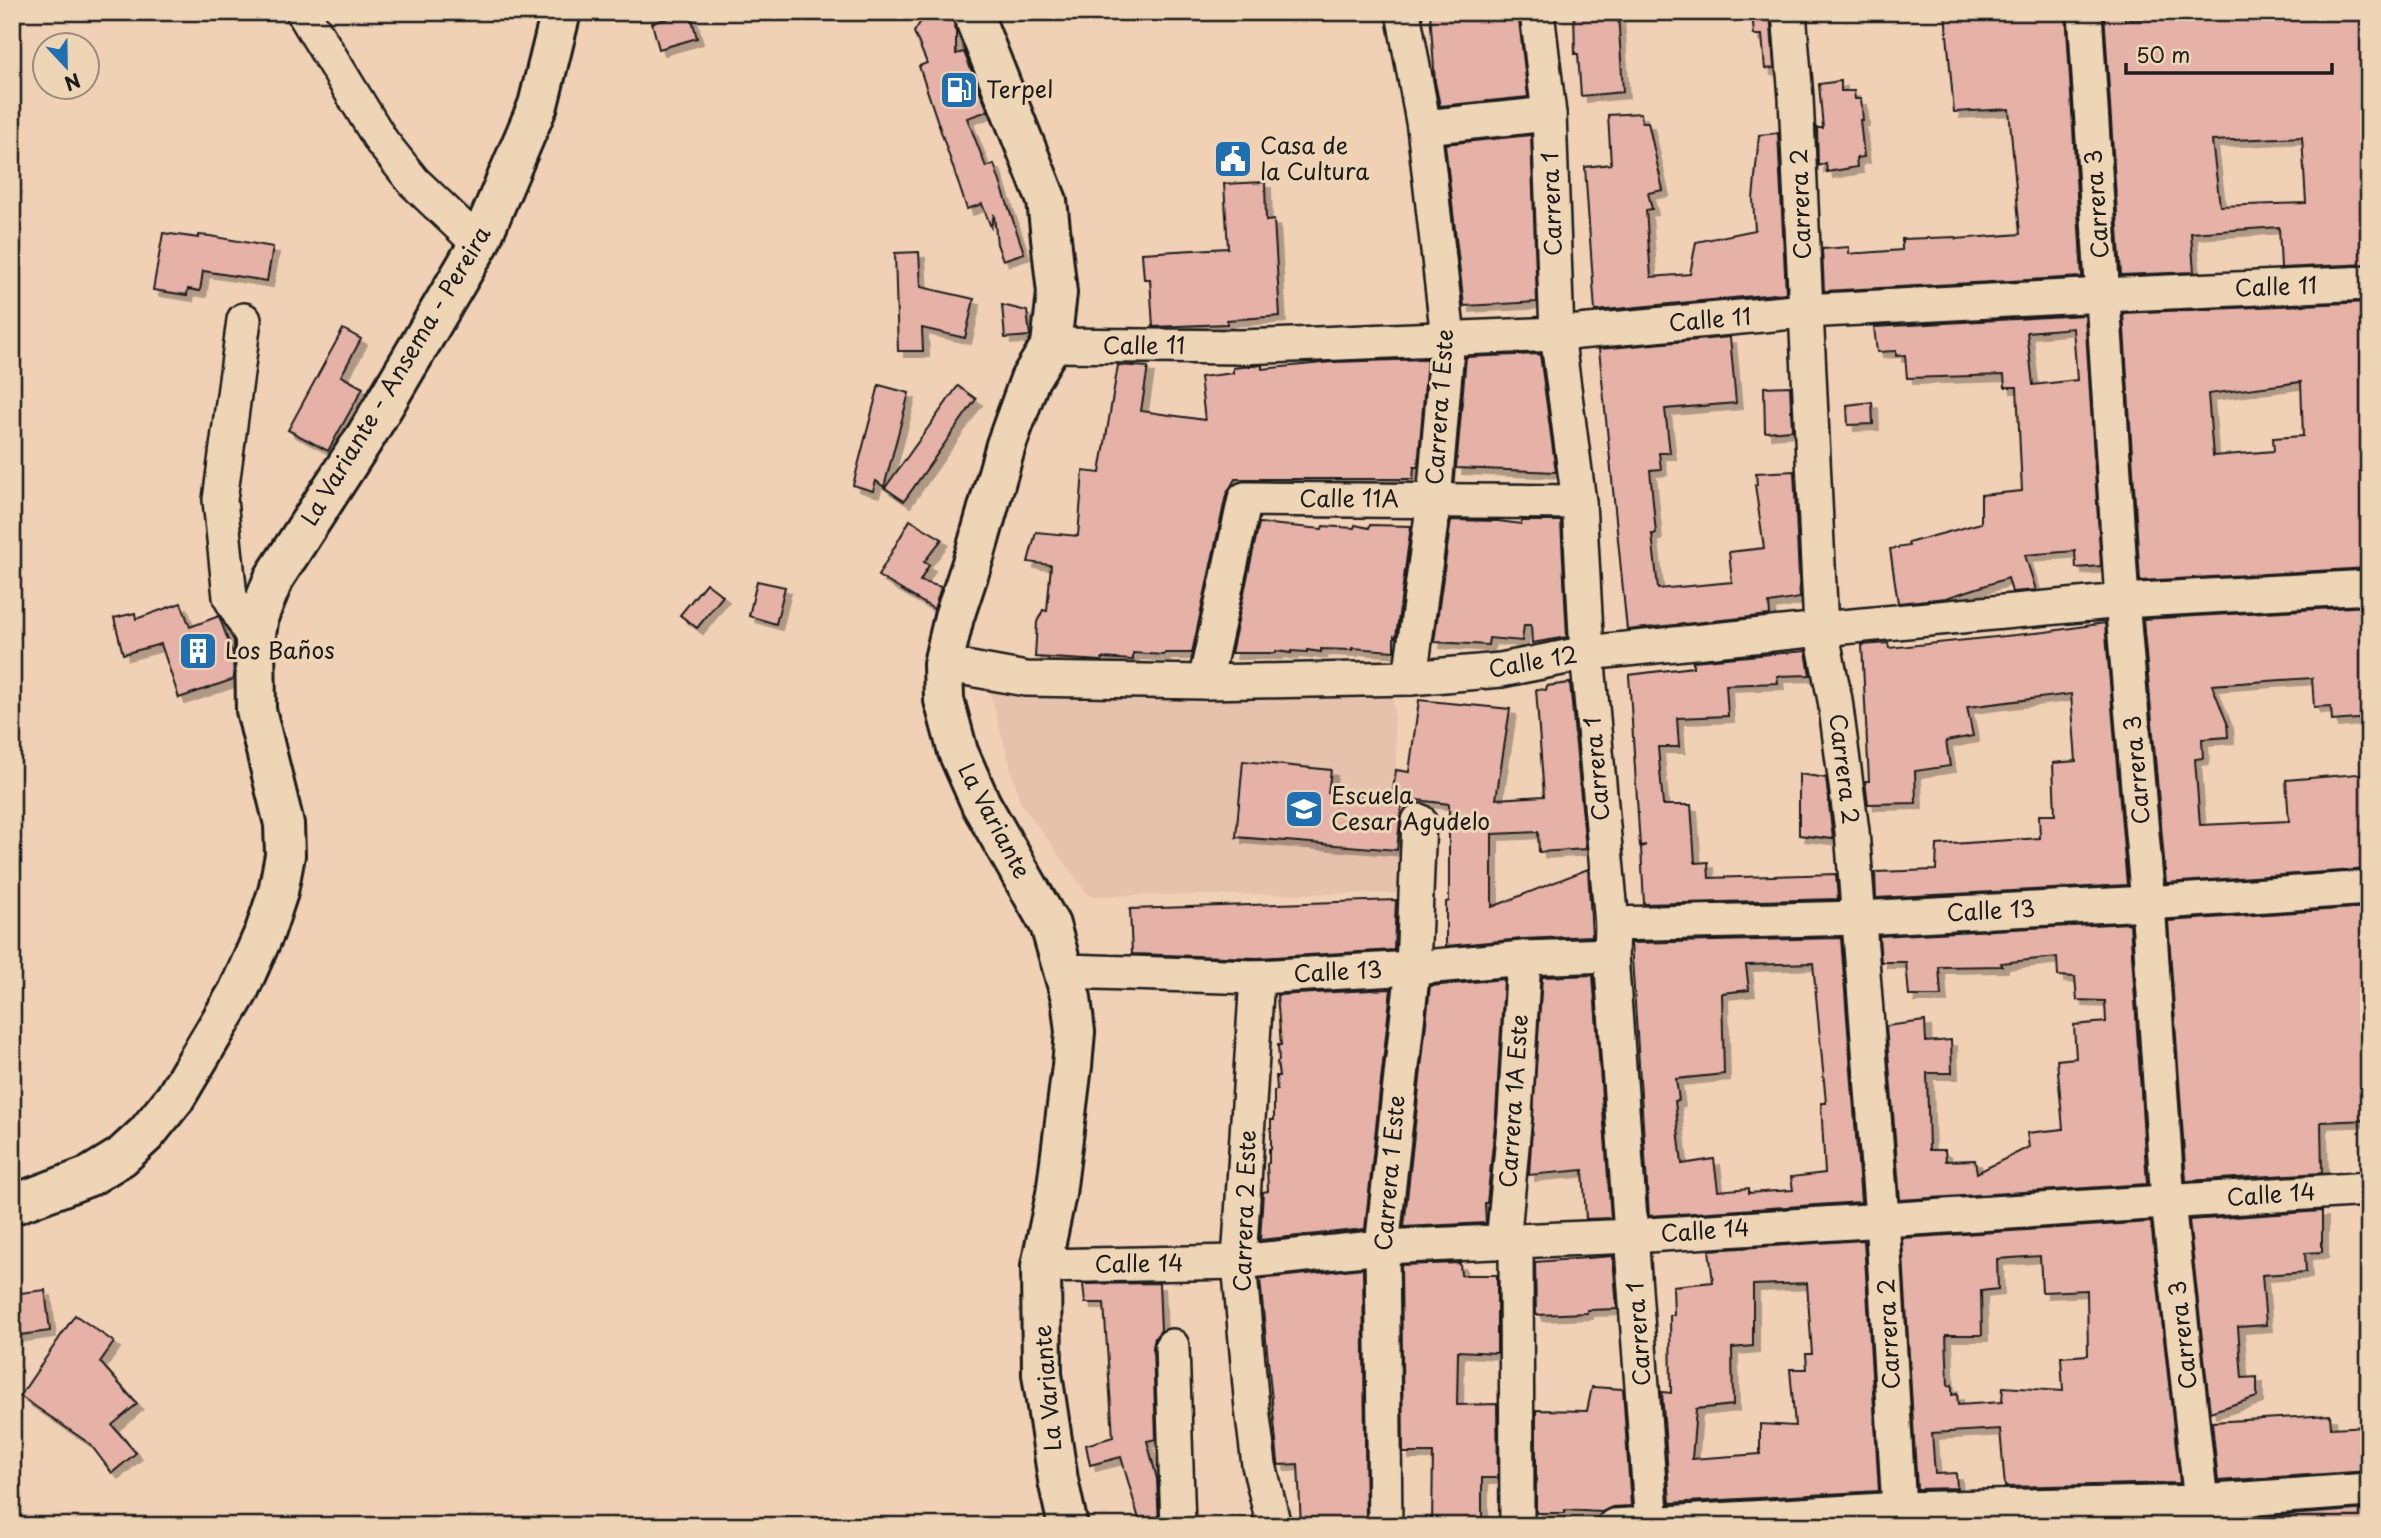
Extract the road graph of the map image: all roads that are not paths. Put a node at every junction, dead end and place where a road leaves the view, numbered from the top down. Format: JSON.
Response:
{"nodes":[{"id":1,"x":303,"y":12,"type":"edge"},
{"id":2,"x":561,"y":12,"type":"edge"},
{"id":3,"x":1403,"y":12,"type":"edge"},
{"id":4,"x":1537,"y":12,"type":"edge"},
{"id":5,"x":1789,"y":12,"type":"edge"},
{"id":6,"x":2085,"y":12,"type":"edge"},
{"id":7,"x":981,"y":14,"type":"edge"},
{"id":8,"x":1549,"y":114,"type":"junction"},
{"id":9,"x":1424,"y":127,"type":"junction"},
{"id":10,"x":479,"y":244,"type":"junction"},
{"id":11,"x":2369,"y":283,"type":"edge"},
{"id":12,"x":2103,"y":295,"type":"junction"},
{"id":13,"x":1805,"y":311,"type":"junction"},
{"id":14,"x":244,"y":320,"type":"dead end"},
{"id":15,"x":1557,"y":334,"type":"junction"},
{"id":16,"x":1448,"y":338,"type":"junction"},
{"id":17,"x":1051,"y":345,"type":"junction"},
{"id":18,"x":1434,"y":500,"type":"junction"},
{"id":19,"x":1579,"y":502,"type":"junction"},
{"id":20,"x":2369,"y":587,"type":"edge"},
{"id":21,"x":2122,"y":601,"type":"junction"},
{"id":22,"x":257,"y":628,"type":"junction"},
{"id":23,"x":1821,"y":629,"type":"junction"},
{"id":24,"x":1587,"y":653,"type":"junction"},
{"id":25,"x":943,"y":664,"type":"junction"},
{"id":26,"x":1410,"y":678,"type":"junction"},
{"id":27,"x":1205,"y":682,"type":"junction"},
{"id":28,"x":1419,"y":821,"type":"dead end"},
{"id":29,"x":2369,"y":888,"type":"edge"},
{"id":30,"x":2148,"y":903,"type":"junction"},
{"id":31,"x":1859,"y":918,"type":"junction"},
{"id":32,"x":1612,"y":940,"type":"junction"},
{"id":33,"x":1524,"y":958,"type":"junction"},
{"id":34,"x":1413,"y":968,"type":"junction"},
{"id":35,"x":1064,"y":971,"type":"junction"},
{"id":36,"x":1257,"y":977,"type":"junction"},
{"id":37,"x":2369,"y":1189,"type":"edge"},
{"id":38,"x":2168,"y":1202,"type":"junction"},
{"id":39,"x":12,"y":1205,"type":"edge"},
{"id":40,"x":1882,"y":1218,"type":"junction"},
{"id":41,"x":1632,"y":1236,"type":"junction"},
{"id":42,"x":1509,"y":1243,"type":"junction"},
{"id":43,"x":1382,"y":1247,"type":"junction"},
{"id":44,"x":1239,"y":1262,"type":"junction"},
{"id":45,"x":1041,"y":1266,"type":"junction"},
{"id":46,"x":1172,"y":1346,"type":"dead end"},
{"id":47,"x":2369,"y":1490,"type":"edge"},
{"id":48,"x":2202,"y":1514,"type":"edge"},
{"id":49,"x":1900,"y":1517,"type":"edge"},
{"id":50,"x":1652,"y":1525,"type":"edge"},
{"id":51,"x":1068,"y":1526,"type":"edge"},
{"id":52,"x":1178,"y":1526,"type":"edge"},
{"id":53,"x":1274,"y":1526,"type":"edge"},
{"id":54,"x":1385,"y":1526,"type":"edge"},
{"id":55,"x":1517,"y":1526,"type":"edge"},
{"id":56,"x":1614,"y":1526,"type":"edge"}],
"edges":[{"from":1,"to":10,"type":"street"},
{"from":2,"to":10,"type":"main road","name":"La Variante - Ansema - Pereira"},
{"from":3,"to":9,"type":"street","name":"Carrera 1 Este"},
{"from":4,"to":8,"type":"street","name":"Carrera 1"},
{"from":5,"to":13,"type":"street","name":"Carrera 2"},
{"from":6,"to":12,"type":"street","name":"Carrera 3"},
{"from":7,"to":17,"type":"main road","name":"La Variante"},
{"from":8,"to":9,"type":"street"},
{"from":8,"to":15,"type":"street","name":"Carrera 1"},
{"from":9,"to":16,"type":"street","name":"Carrera 1 Este"},
{"from":10,"to":22,"type":"main road","name":"La Variante - Ansema - Pereira"},
{"from":11,"to":12,"type":"street","name":"Calle 11"},
{"from":12,"to":13,"type":"street","name":"Calle 11"},
{"from":12,"to":21,"type":"street","name":"Carrera 3"},
{"from":13,"to":15,"type":"street","name":"Calle 11"},
{"from":13,"to":23,"type":"street","name":"Carrera 2"},
{"from":14,"to":22,"type":"street"},
{"from":15,"to":16,"type":"street","name":"Calle 11"},
{"from":15,"to":19,"type":"street","name":"Carrera 1"},
{"from":16,"to":17,"type":"street","name":"Calle 11"},
{"from":16,"to":18,"type":"street","name":"Carrera 1 Este"},
{"from":17,"to":25,"type":"main road","name":"La Variante"},
{"from":18,"to":19,"type":"street","name":"Calle 11A"},
{"from":18,"to":26,"type":"street","name":"Carrera 1 Este"},
{"from":18,"to":27,"type":"street","name":"Calle 11A"},
{"from":19,"to":24,"type":"street","name":"Carrera 1"},
{"from":20,"to":21,"type":"street","name":"Calle 12"},
{"from":21,"to":23,"type":"street","name":"Calle 12"},
{"from":21,"to":30,"type":"street","name":"Carrera 3"},
{"from":22,"to":39,"type":"main road"},
{"from":23,"to":24,"type":"street","name":"Calle 12"},
{"from":23,"to":31,"type":"street","name":"Carrera 2"},
{"from":24,"to":26,"type":"street","name":"Calle 12"},
{"from":24,"to":32,"type":"street","name":"Carrera 1"},
{"from":25,"to":27,"type":"street","name":"Calle 12"},
{"from":25,"to":35,"type":"main road","name":"La Variante"},
{"from":26,"to":27,"type":"street","name":"Calle 12"},
{"from":28,"to":34,"type":"street","name":"Carrera 1 Este"},
{"from":29,"to":30,"type":"street","name":"Calle 13"},
{"from":30,"to":31,"type":"street","name":"Calle 13"},
{"from":30,"to":38,"type":"street","name":"Carrera 3"},
{"from":31,"to":32,"type":"street","name":"Calle 13"},
{"from":31,"to":40,"type":"street","name":"Carrera 2"},
{"from":32,"to":33,"type":"street","name":"Calle 13"},
{"from":32,"to":41,"type":"street","name":"Carrera 1"},
{"from":33,"to":34,"type":"street","name":"Calle 13"},
{"from":33,"to":42,"type":"street","name":"Carrera 1A Este"},
{"from":34,"to":36,"type":"street","name":"Calle 13"},
{"from":34,"to":43,"type":"street","name":"Carrera 1 Este"},
{"from":35,"to":36,"type":"street","name":"Calle 13"},
{"from":35,"to":45,"type":"main road","name":"La Variante"},
{"from":36,"to":44,"type":"street","name":"Carrera 2 Este"},
{"from":37,"to":38,"type":"street","name":"Calle 14"},
{"from":38,"to":40,"type":"street","name":"Calle 14"},
{"from":38,"to":48,"type":"street","name":"Carrera 3"},
{"from":40,"to":41,"type":"street","name":"Calle 14"},
{"from":40,"to":49,"type":"street","name":"Carrera 2"},
{"from":41,"to":42,"type":"street","name":"Calle 14"},
{"from":41,"to":50,"type":"street","name":"Carrera 1"},
{"from":42,"to":43,"type":"street","name":"Calle 14"},
{"from":42,"to":55,"type":"street","name":"Carrera 1A Este"},
{"from":43,"to":44,"type":"street","name":"Calle 14"},
{"from":43,"to":54,"type":"street","name":"Carrera 1 Este"},
{"from":44,"to":45,"type":"street","name":"Calle 14"},
{"from":44,"to":53,"type":"street","name":"Carrera 2 Este"},
{"from":45,"to":51,"type":"main road","name":"La Variante"},
{"from":46,"to":52,"type":"street"},
{"from":47,"to":48,"type":"street"},
{"from":48,"to":49,"type":"street"},
{"from":49,"to":50,"type":"street"},
{"from":50,"to":56,"type":"street"}]}
